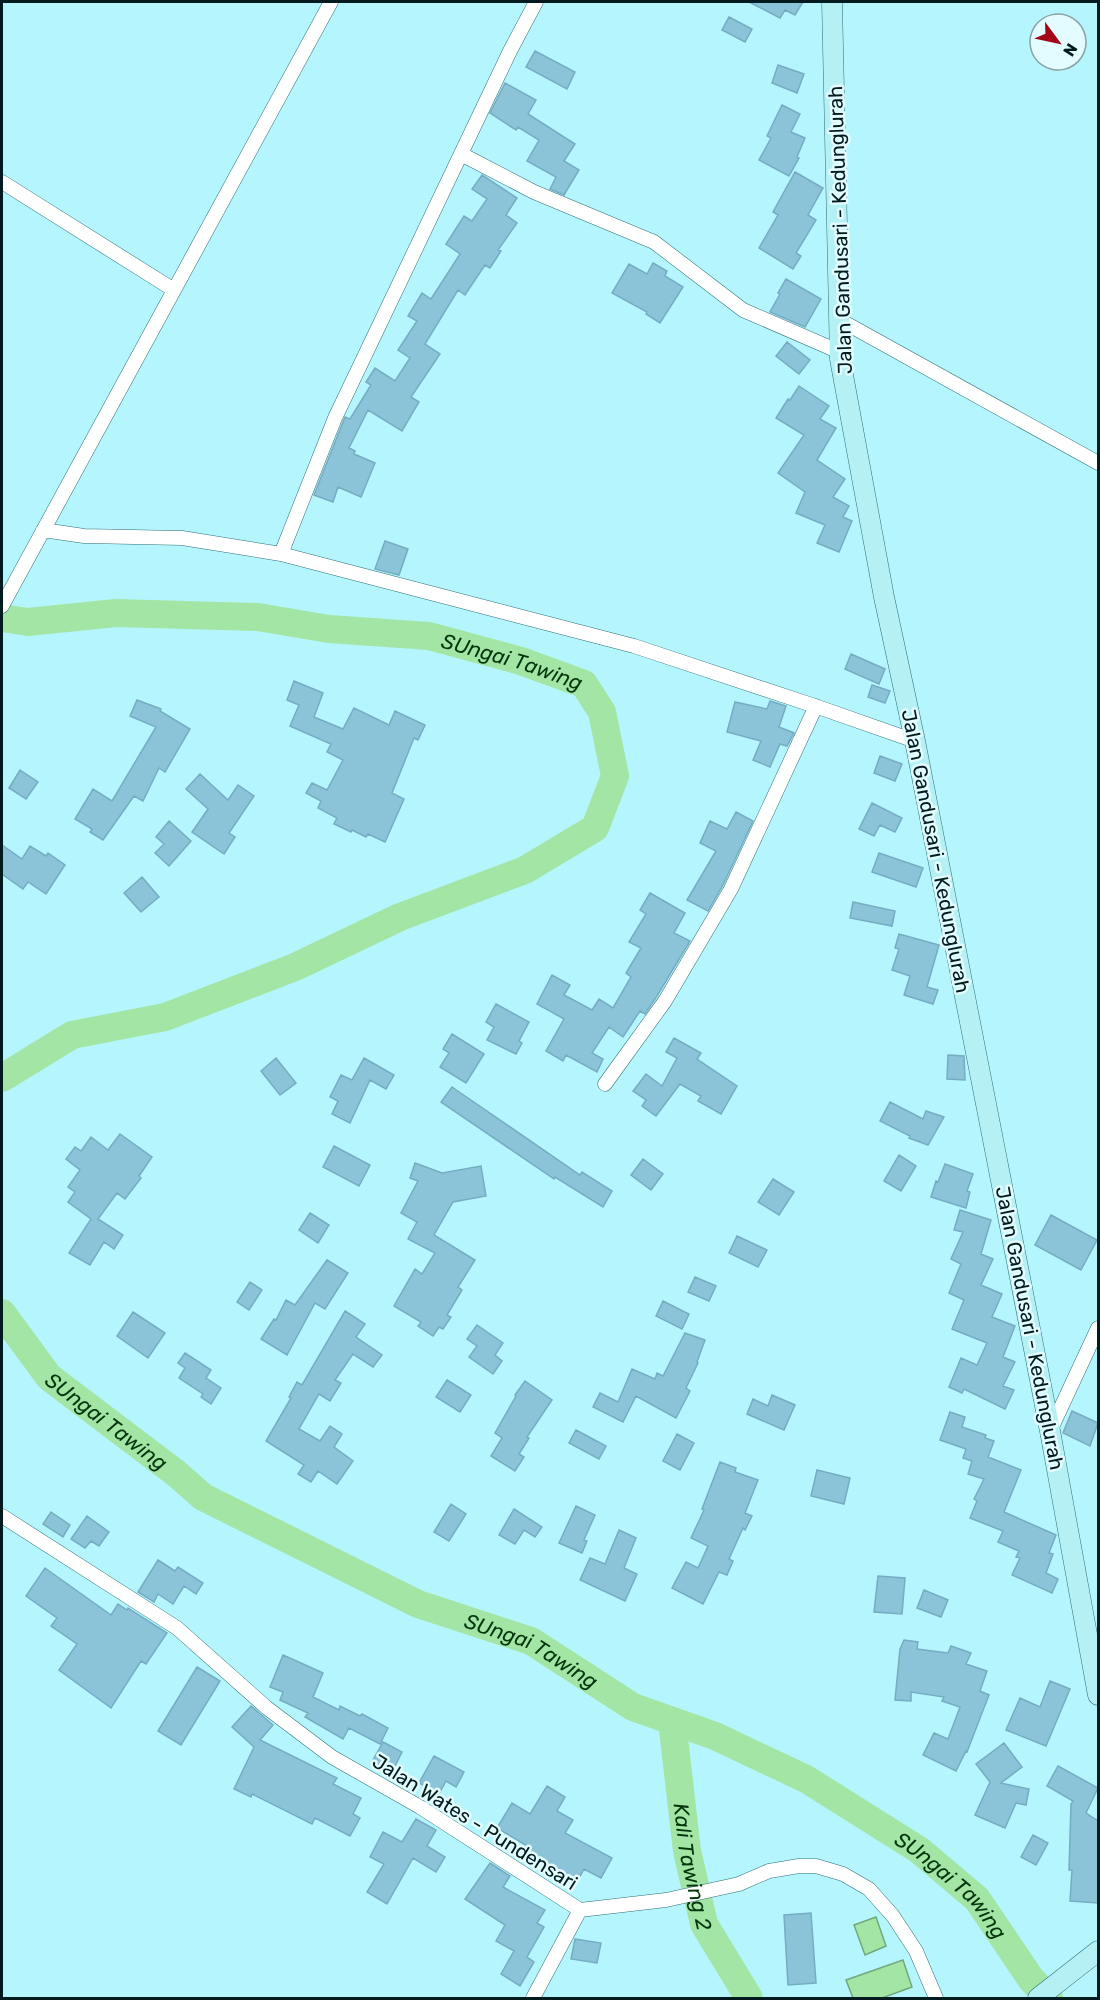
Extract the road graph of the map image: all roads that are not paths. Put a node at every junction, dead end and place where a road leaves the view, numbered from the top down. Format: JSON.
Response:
{"nodes":[{"id":1,"x":331,"y":2,"type":"edge"},
{"id":2,"x":536,"y":2,"type":"edge"},
{"id":3,"x":832,"y":2,"type":"edge"},
{"id":4,"x":461,"y":154,"type":"junction"},
{"id":5,"x":2,"y":182,"type":"edge"},
{"id":6,"x":174,"y":290,"type":"junction"},
{"id":7,"x":840,"y":320,"type":"junction"},
{"id":8,"x":840,"y":352,"type":"junction"},
{"id":9,"x":1098,"y":463,"type":"edge"},
{"id":10,"x":43,"y":530,"type":"junction"},
{"id":11,"x":281,"y":554,"type":"junction"},
{"id":12,"x":2,"y":606,"type":"edge"},
{"id":13,"x":816,"y":706,"type":"junction"},
{"id":14,"x":915,"y":741,"type":"junction"},
{"id":15,"x":605,"y":1084,"type":"dead end"},
{"id":16,"x":1098,"y":1328,"type":"edge"},
{"id":17,"x":1050,"y":1431,"type":"junction"},
{"id":18,"x":2,"y":1516,"type":"edge"},
{"id":19,"x":1098,"y":1695,"type":"edge"},
{"id":20,"x":580,"y":1910,"type":"junction"},
{"id":21,"x":1092,"y":1956,"type":"edge"},
{"id":22,"x":533,"y":1998,"type":"edge"},
{"id":23,"x":936,"y":1998,"type":"edge"},
{"id":24,"x":1038,"y":1998,"type":"edge"}],
"edges":[{"from":1,"to":6,"type":"street"},
{"from":2,"to":4,"type":"street"},
{"from":3,"to":7,"type":"street","name":"Jalan Gandusari - Kedunglurah"},
{"from":4,"to":8,"type":"street"},
{"from":4,"to":11,"type":"street"},
{"from":5,"to":6,"type":"street"},
{"from":6,"to":10,"type":"street"},
{"from":7,"to":8,"type":"street","name":"Jalan Gandusari - Kedunglurah"},
{"from":7,"to":9,"type":"street"},
{"from":8,"to":14,"type":"street","name":"Jalan Gandusari - Kedunglurah"},
{"from":10,"to":11,"type":"street"},
{"from":10,"to":12,"type":"street"},
{"from":11,"to":13,"type":"street"},
{"from":13,"to":14,"type":"street"},
{"from":13,"to":15,"type":"street"},
{"from":14,"to":17,"type":"street","name":"Jalan Gandusari - Kedunglurah"},
{"from":16,"to":17,"type":"street"},
{"from":17,"to":19,"type":"street","name":"Jalan Gandusari - Kedunglurah"},
{"from":18,"to":20,"type":"street","name":"Jalan Wates - Pundensari"},
{"from":20,"to":22,"type":"street"},
{"from":20,"to":23,"type":"street","name":"Jalan Wates - Pundensari"},
{"from":21,"to":24,"type":"street"}]}
